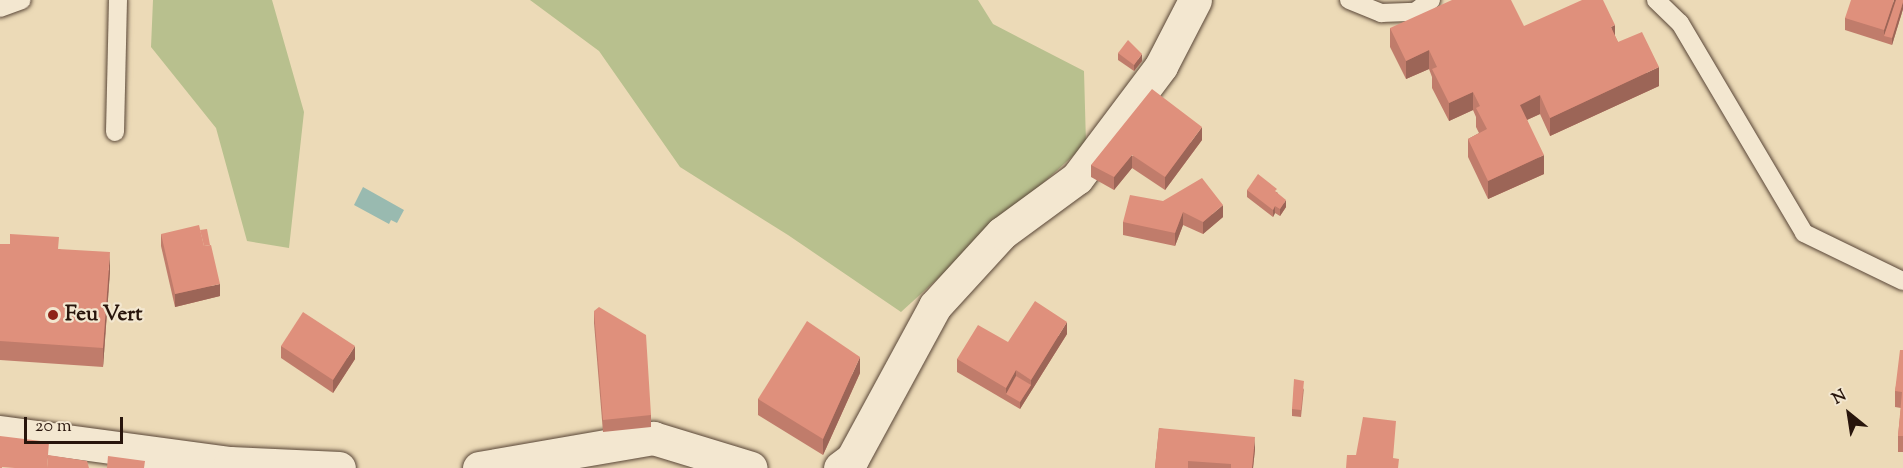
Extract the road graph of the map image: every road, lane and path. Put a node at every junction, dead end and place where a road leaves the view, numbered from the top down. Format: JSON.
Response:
{"nodes":[{"id":1,"x":22,"y":0,"type":"edge"},
{"id":2,"x":118,"y":0,"type":"edge"},
{"id":3,"x":1195,"y":0,"type":"edge"},
{"id":4,"x":1349,"y":0,"type":"edge"},
{"id":5,"x":1431,"y":0,"type":"edge"},
{"id":6,"x":1656,"y":0,"type":"edge"},
{"id":7,"x":0,"y":8,"type":"edge"},
{"id":8,"x":115,"y":132,"type":"dead end"},
{"id":9,"x":1903,"y":281,"type":"edge"},
{"id":10,"x":0,"y":432,"type":"edge"},
{"id":11,"x":339,"y":468,"type":"edge"},
{"id":12,"x":479,"y":468,"type":"edge"},
{"id":13,"x":751,"y":468,"type":"edge"},
{"id":14,"x":840,"y":468,"type":"edge"}],
"edges":[{"from":1,"to":7,"type":"lane"},
{"from":2,"to":8,"type":"lane"},
{"from":3,"to":14,"type":"street"},
{"from":4,"to":5,"type":"lane"},
{"from":6,"to":9,"type":"lane"},
{"from":10,"to":11,"type":"street"},
{"from":12,"to":13,"type":"street"}]}
